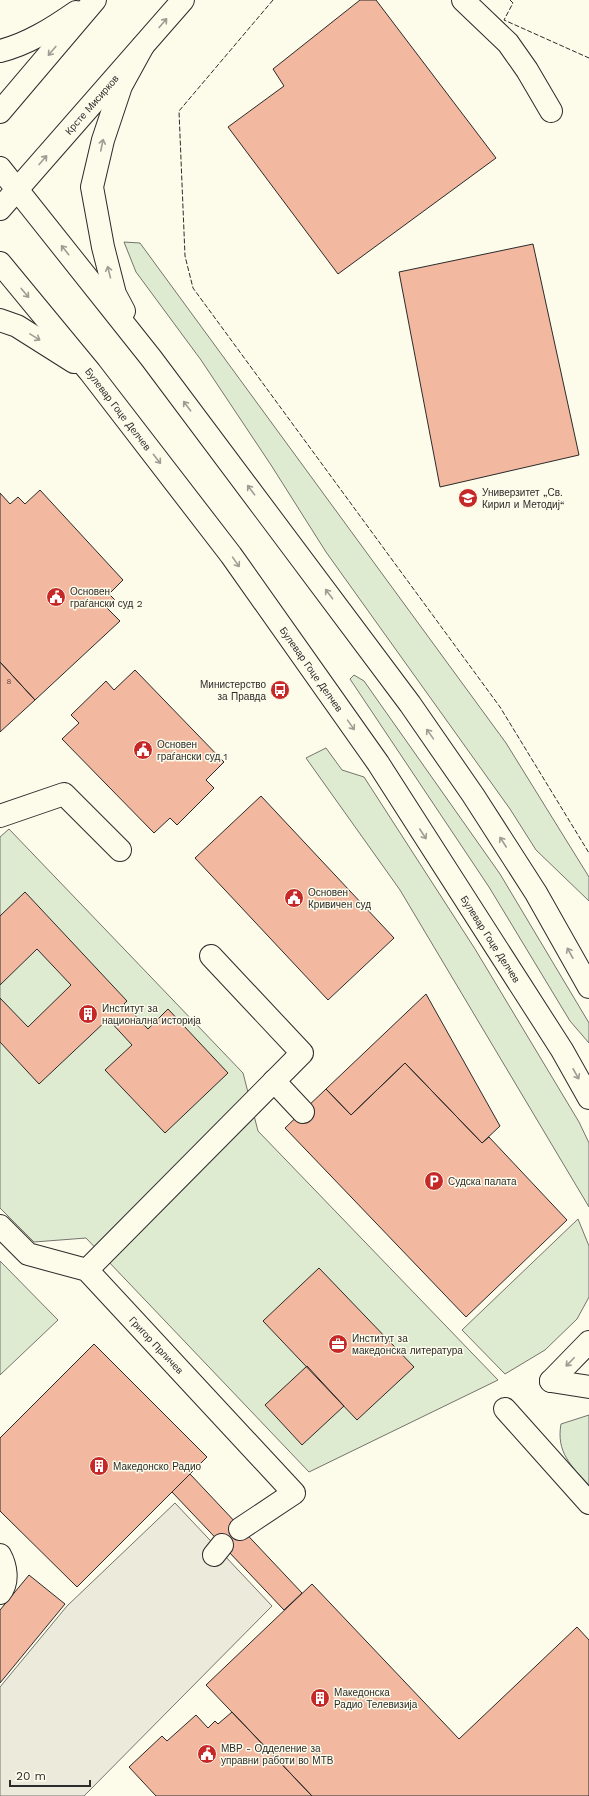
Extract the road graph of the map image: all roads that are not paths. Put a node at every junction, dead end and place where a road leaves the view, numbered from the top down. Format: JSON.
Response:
{"nodes":[{"id":1,"x":95,"y":0,"type":"edge"},
{"id":2,"x":183,"y":0,"type":"edge"},
{"id":3,"x":462,"y":0,"type":"edge"},
{"id":4,"x":143,"y":46,"type":"junction"},
{"id":5,"x":0,"y":51,"type":"edge"},
{"id":6,"x":551,"y":111,"type":"dead end"},
{"id":7,"x":0,"y":112,"type":"edge"},
{"id":8,"x":0,"y":168,"type":"edge"},
{"id":9,"x":17,"y":189,"type":"junction"},
{"id":10,"x":0,"y":209,"type":"edge"},
{"id":11,"x":0,"y":263,"type":"edge"},
{"id":12,"x":0,"y":320,"type":"edge"},
{"id":13,"x":142,"y":346,"type":"junction"},
{"id":14,"x":90,"y":372,"type":"junction"},
{"id":15,"x":0,"y":816,"type":"edge"},
{"id":16,"x":120,"y":850,"type":"dead end"},
{"id":17,"x":212,"y":956,"type":"dead end"},
{"id":18,"x":589,"y":987,"type":"edge"},
{"id":19,"x":274,"y":1081,"type":"junction"},
{"id":20,"x":589,"y":1098,"type":"edge"},
{"id":21,"x":302,"y":1112,"type":"dead end"},
{"id":22,"x":0,"y":1226,"type":"edge"},
{"id":23,"x":87,"y":1270,"type":"junction"},
{"id":24,"x":589,"y":1342,"type":"edge"},
{"id":25,"x":589,"y":1387,"type":"edge"},
{"id":26,"x":505,"y":1409,"type":"dead end"},
{"id":27,"x":589,"y":1503,"type":"edge"},
{"id":28,"x":240,"y":1528,"type":"dead end"},
{"id":29,"x":0,"y":1555,"type":"edge"},
{"id":30,"x":0,"y":1593,"type":"edge"}],
"edges":[{"from":1,"to":5,"type":"street"},
{"from":1,"to":7,"type":"street","one_way":true},
{"from":4,"to":2,"type":"street","name":"Крсте Мисирков","one_way":true},
{"from":3,"to":6,"type":"street"},
{"from":9,"to":4,"type":"street","name":"Крсте Мисирков","one_way":true},
{"from":13,"to":4,"type":"street","one_way":true},
{"from":8,"to":9,"type":"street"},
{"from":9,"to":10,"type":"street","name":"Крсте Мисирков"},
{"from":13,"to":9,"type":"street","one_way":true},
{"from":11,"to":14,"type":"street","name":"Булевар Гоце Делчев","one_way":true},
{"from":12,"to":14,"type":"street","one_way":true},
{"from":18,"to":13,"type":"street","one_way":true},
{"from":14,"to":20,"type":"street","name":"Булевар Гоце Делчев","one_way":true},
{"from":15,"to":16,"type":"street"},
{"from":17,"to":19,"type":"street"},
{"from":19,"to":21,"type":"street"},
{"from":19,"to":23,"type":"street"},
{"from":22,"to":23,"type":"street"},
{"from":23,"to":28,"type":"street","name":"Григор Прличев"},
{"from":24,"to":25,"type":"street","one_way":true},
{"from":26,"to":27,"type":"street"},
{"from":29,"to":30,"type":"street"}]}
